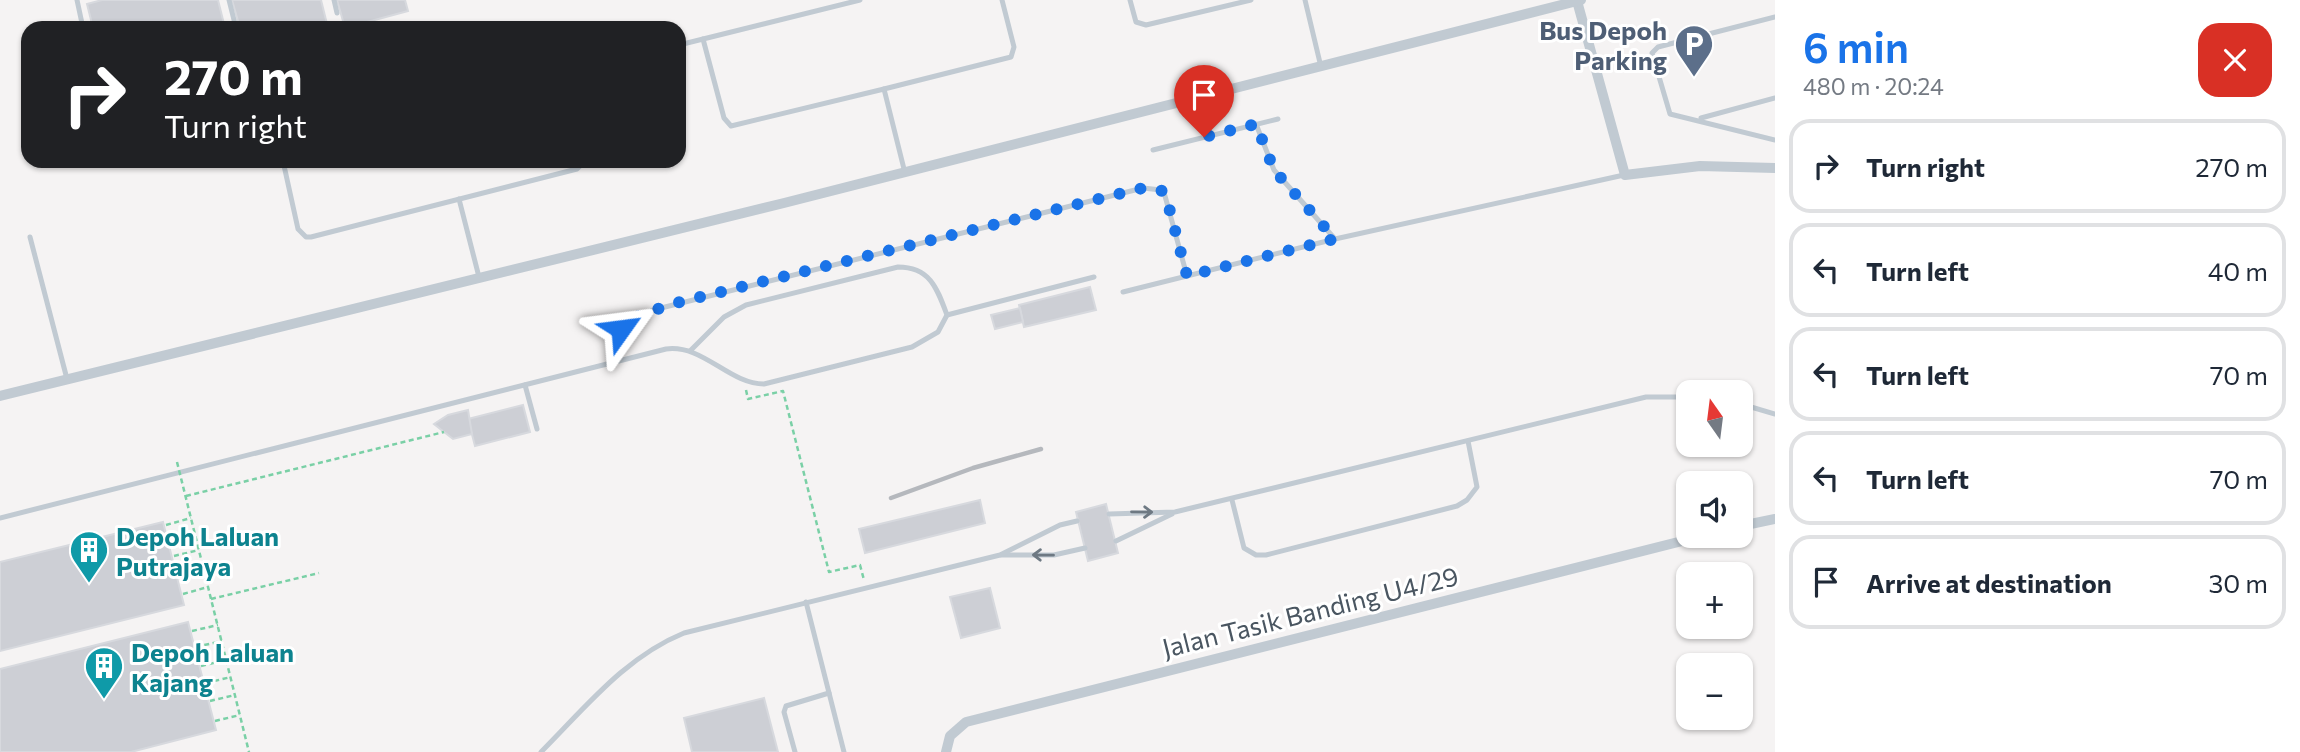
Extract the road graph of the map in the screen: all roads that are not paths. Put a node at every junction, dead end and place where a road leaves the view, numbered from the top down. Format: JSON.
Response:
{"nodes":[{"id":1,"x":77,"y":0,"type":"edge"},
{"id":2,"x":229,"y":0,"type":"edge"},
{"id":3,"x":334,"y":0,"type":"edge"},
{"id":4,"x":860,"y":0,"type":"edge"},
{"id":5,"x":1002,"y":0,"type":"edge"},
{"id":6,"x":1130,"y":0,"type":"edge"},
{"id":7,"x":1251,"y":0,"type":"edge"},
{"id":8,"x":1305,"y":0,"type":"edge"},
{"id":9,"x":1579,"y":0,"type":"edge"},
{"id":10,"x":337,"y":13,"type":"dead end"},
{"id":11,"x":1775,"y":17,"type":"edge"},
{"id":12,"x":82,"y":21,"type":"edge"},
{"id":13,"x":234,"y":21,"type":"edge"},
{"id":14,"x":703,"y":39,"type":"junction"},
{"id":15,"x":686,"y":43,"type":"edge"},
{"id":16,"x":1321,"y":67,"type":"junction"},
{"id":17,"x":884,"y":89,"type":"junction"},
{"id":18,"x":1775,"y":98,"type":"edge"},
{"id":19,"x":1698,"y":118,"type":"junction"},
{"id":20,"x":1278,"y":119,"type":"dead end"},
{"id":21,"x":1256,"y":124,"type":"junction"},
{"id":22,"x":1775,"y":140,"type":"edge"},
{"id":23,"x":1153,"y":150,"type":"dead end"},
{"id":24,"x":284,"y":168,"type":"edge"},
{"id":25,"x":579,"y":168,"type":"edge"},
{"id":26,"x":1775,"y":168,"type":"edge"},
{"id":27,"x":905,"y":173,"type":"junction"},
{"id":28,"x":1625,"y":175,"type":"junction"},
{"id":29,"x":459,"y":199,"type":"junction"},
{"id":30,"x":30,"y":237,"type":"dead end"},
{"id":31,"x":1335,"y":239,"type":"junction"},
{"id":32,"x":1187,"y":276,"type":"junction"},
{"id":33,"x":479,"y":277,"type":"junction"},
{"id":34,"x":1094,"y":277,"type":"dead end"},
{"id":35,"x":1123,"y":292,"type":"dead end"},
{"id":36,"x":947,"y":315,"type":"junction"},
{"id":37,"x":690,"y":351,"type":"junction"},
{"id":38,"x":613,"y":363,"type":"junction"},
{"id":39,"x":67,"y":379,"type":"junction"},
{"id":40,"x":525,"y":385,"type":"junction"},
{"id":41,"x":0,"y":396,"type":"edge"},
{"id":42,"x":1676,"y":397,"type":"edge"},
{"id":43,"x":1754,"y":408,"type":"edge"},
{"id":44,"x":1775,"y":414,"type":"edge"},
{"id":45,"x":537,"y":429,"type":"dead end"},
{"id":46,"x":1468,"y":441,"type":"junction"},
{"id":47,"x":1232,"y":500,"type":"junction"},
{"id":48,"x":1175,"y":512,"type":"junction"},
{"id":49,"x":1109,"y":514,"type":"dead end"},
{"id":50,"x":0,"y":518,"type":"edge"},
{"id":51,"x":1775,"y":519,"type":"edge"},
{"id":52,"x":1077,"y":522,"type":"dead end"},
{"id":53,"x":1753,"y":524,"type":"edge"},
{"id":54,"x":1116,"y":541,"type":"dead end"},
{"id":55,"x":1676,"y":543,"type":"edge"},
{"id":56,"x":1085,"y":548,"type":"dead end"},
{"id":57,"x":1000,"y":555,"type":"junction"},
{"id":58,"x":806,"y":602,"type":"junction"},
{"id":59,"x":828,"y":693,"type":"junction"},
{"id":60,"x":541,"y":752,"type":"edge"},
{"id":61,"x":795,"y":752,"type":"edge"},
{"id":62,"x":844,"y":752,"type":"edge"},
{"id":63,"x":946,"y":752,"type":"edge"}],
"edges":[{"from":1,"to":12,"type":"lane"},
{"from":2,"to":13,"type":"lane"},
{"from":3,"to":10,"type":"lane"},
{"from":4,"to":14,"type":"lane"},
{"from":5,"to":17,"type":"lane"},
{"from":6,"to":7,"type":"lane"},
{"from":8,"to":16,"type":"lane"},
{"from":9,"to":16,"type":"street"},
{"from":9,"to":28,"type":"street"},
{"from":11,"to":19,"type":"lane"},
{"from":14,"to":15,"type":"lane"},
{"from":14,"to":17,"type":"lane"},
{"from":16,"to":27,"type":"street"},
{"from":17,"to":27,"type":"lane"},
{"from":18,"to":19,"type":"lane"},
{"from":19,"to":22,"type":"lane"},
{"from":20,"to":21,"type":"lane"},
{"from":21,"to":23,"type":"lane"},
{"from":21,"to":31,"type":"lane"},
{"from":24,"to":29,"type":"lane"},
{"from":25,"to":29,"type":"lane"},
{"from":26,"to":28,"type":"street"},
{"from":27,"to":33,"type":"street"},
{"from":28,"to":31,"type":"lane"},
{"from":29,"to":33,"type":"lane"},
{"from":30,"to":39,"type":"lane"},
{"from":31,"to":32,"type":"lane"},
{"from":32,"to":35,"type":"lane"},
{"from":32,"to":38,"type":"lane"},
{"from":33,"to":39,"type":"street"},
{"from":34,"to":36,"type":"lane"},
{"from":36,"to":37,"type":"lane"},
{"from":36,"to":37,"type":"lane"},
{"from":37,"to":38,"type":"lane"},
{"from":38,"to":40,"type":"lane"},
{"from":39,"to":41,"type":"street"},
{"from":40,"to":45,"type":"lane"},
{"from":40,"to":50,"type":"lane"},
{"from":42,"to":46,"type":"lane"},
{"from":43,"to":44,"type":"lane"},
{"from":46,"to":47,"type":"lane"},
{"from":46,"to":47,"type":"lane"},
{"from":47,"to":48,"type":"lane"},
{"from":49,"to":48,"type":"lane","one_way":true},
{"from":48,"to":54,"type":"lane"},
{"from":51,"to":53,"type":"street"},
{"from":52,"to":57,"type":"lane"},
{"from":55,"to":63,"type":"street","name":"Jalan Tasik Banding U4/29"},
{"from":56,"to":57,"type":"lane","one_way":true},
{"from":57,"to":58,"type":"lane"},
{"from":58,"to":59,"type":"lane"},
{"from":58,"to":60,"type":"lane"},
{"from":59,"to":61,"type":"lane"},
{"from":59,"to":62,"type":"lane"}]}
